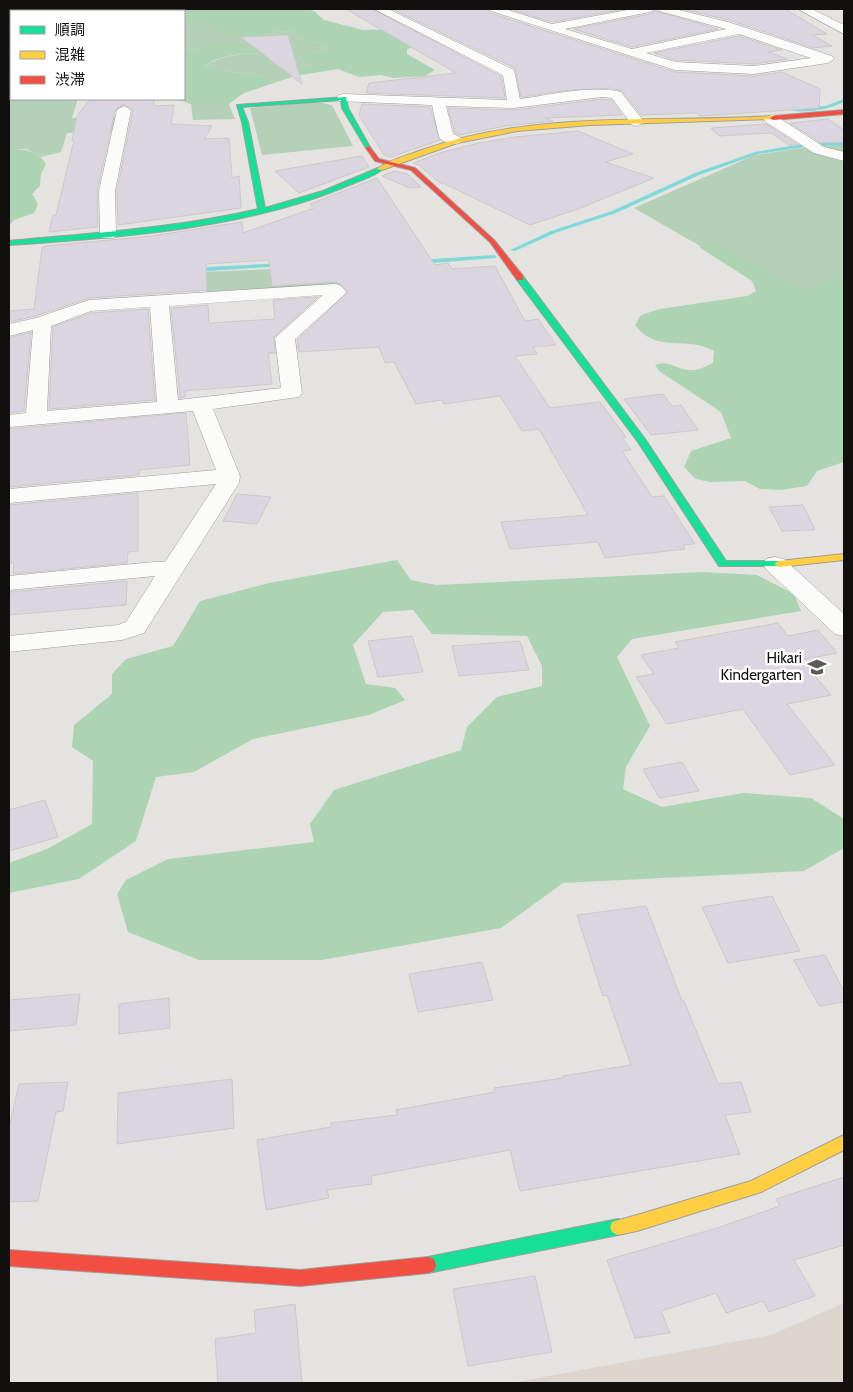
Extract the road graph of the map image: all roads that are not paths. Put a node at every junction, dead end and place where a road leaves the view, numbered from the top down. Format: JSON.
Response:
{"nodes":[{"id":1,"x":380,"y":9,"type":"edge"},
{"id":2,"x":495,"y":9,"type":"edge"},
{"id":3,"x":650,"y":9,"type":"edge"},
{"id":4,"x":662,"y":9,"type":"edge"},
{"id":5,"x":804,"y":9,"type":"edge"},
{"id":6,"x":551,"y":28,"type":"junction"},
{"id":7,"x":739,"y":30,"type":"junction"},
{"id":8,"x":844,"y":30,"type":"edge"},
{"id":9,"x":630,"y":52,"type":"junction"},
{"id":10,"x":828,"y":59,"type":"junction"},
{"id":11,"x":844,"y":62,"type":"edge"},
{"id":12,"x":344,"y":98,"type":"junction"},
{"id":13,"x":438,"y":101,"type":"junction"},
{"id":14,"x":514,"y":104,"type":"junction"},
{"id":15,"x":124,"y":110,"type":"dead end"},
{"id":16,"x":844,"y":112,"type":"edge"},
{"id":17,"x":771,"y":119,"type":"junction"},
{"id":18,"x":637,"y":122,"type":"junction"},
{"id":19,"x":455,"y":140,"type":"junction"},
{"id":20,"x":844,"y":158,"type":"edge"},
{"id":21,"x":391,"y":164,"type":"junction"},
{"id":22,"x":262,"y":210,"type":"junction"},
{"id":23,"x":108,"y":234,"type":"junction"},
{"id":24,"x":9,"y":243,"type":"edge"},
{"id":25,"x":159,"y":301,"type":"junction"},
{"id":26,"x":41,"y":323,"type":"junction"},
{"id":27,"x":9,"y":330,"type":"edge"},
{"id":28,"x":201,"y":404,"type":"junction"},
{"id":29,"x":168,"y":407,"type":"junction"},
{"id":30,"x":36,"y":419,"type":"junction"},
{"id":31,"x":9,"y":421,"type":"edge"},
{"id":32,"x":229,"y":476,"type":"junction"},
{"id":33,"x":9,"y":496,"type":"edge"},
{"id":34,"x":844,"y":556,"type":"edge"},
{"id":35,"x":775,"y":564,"type":"junction"},
{"id":36,"x":171,"y":570,"type":"junction"},
{"id":37,"x":9,"y":583,"type":"edge"},
{"id":38,"x":844,"y":628,"type":"edge"},
{"id":39,"x":9,"y":644,"type":"edge"},
{"id":40,"x":844,"y":1142,"type":"edge"},
{"id":41,"x":9,"y":1258,"type":"edge"}],
"edges":[{"from":1,"to":14,"type":"street"},
{"from":2,"to":6,"type":"street"},
{"from":3,"to":6,"type":"street"},
{"from":4,"to":7,"type":"street"},
{"from":5,"to":8,"type":"street"},
{"from":6,"to":9,"type":"street"},
{"from":7,"to":9,"type":"street"},
{"from":7,"to":10,"type":"street"},
{"from":9,"to":10,"type":"street"},
{"from":10,"to":11,"type":"street"},
{"from":12,"to":13,"type":"street"},
{"from":12,"to":21,"type":"street"},
{"from":12,"to":22,"type":"street"},
{"from":13,"to":14,"type":"street"},
{"from":13,"to":19,"type":"street"},
{"from":14,"to":18,"type":"street"},
{"from":15,"to":23,"type":"street"},
{"from":16,"to":17,"type":"street"},
{"from":17,"to":18,"type":"street"},
{"from":17,"to":20,"type":"street"},
{"from":18,"to":19,"type":"street"},
{"from":19,"to":21,"type":"street"},
{"from":21,"to":22,"type":"street"},
{"from":21,"to":35,"type":"street"},
{"from":22,"to":23,"type":"street"},
{"from":23,"to":24,"type":"street"},
{"from":25,"to":26,"type":"street"},
{"from":25,"to":28,"type":"street"},
{"from":25,"to":29,"type":"street"},
{"from":26,"to":27,"type":"street"},
{"from":26,"to":30,"type":"street"},
{"from":28,"to":29,"type":"street"},
{"from":28,"to":32,"type":"street"},
{"from":29,"to":30,"type":"street"},
{"from":30,"to":31,"type":"street"},
{"from":32,"to":33,"type":"street"},
{"from":32,"to":36,"type":"street"},
{"from":34,"to":35,"type":"street"},
{"from":35,"to":38,"type":"street"},
{"from":36,"to":37,"type":"street"},
{"from":36,"to":39,"type":"street"},
{"from":40,"to":41,"type":"street"}]}
